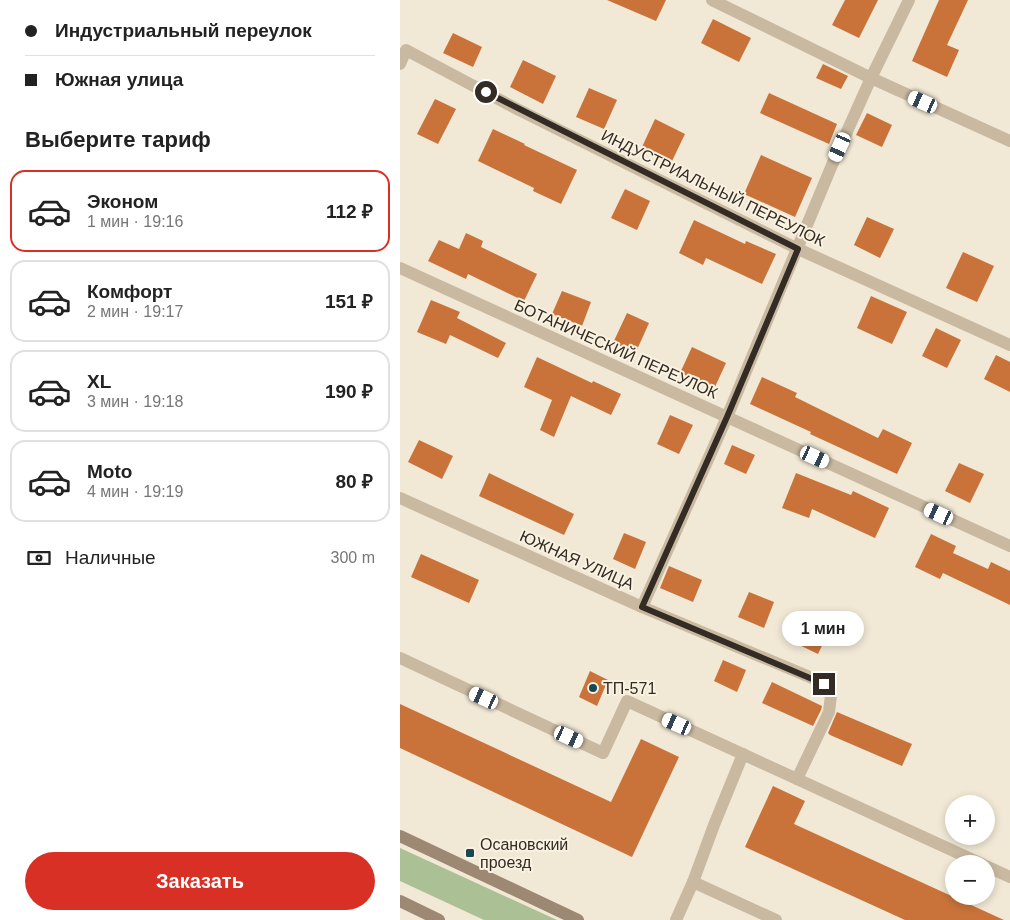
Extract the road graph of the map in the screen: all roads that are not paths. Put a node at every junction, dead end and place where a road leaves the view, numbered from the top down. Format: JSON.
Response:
{"nodes":[{"id":1,"x":712,"y":0,"type":"edge"},
{"id":2,"x":909,"y":0,"type":"edge"},
{"id":3,"x":400,"y":64,"type":"edge"},
{"id":4,"x":871,"y":78,"type":"junction"},
{"id":5,"x":1010,"y":141,"type":"edge"},
{"id":6,"x":798,"y":249,"type":"junction"},
{"id":7,"x":400,"y":268,"type":"edge"},
{"id":8,"x":1010,"y":345,"type":"edge"},
{"id":9,"x":727,"y":417,"type":"junction"},
{"id":10,"x":400,"y":498,"type":"edge"},
{"id":11,"x":1010,"y":546,"type":"edge"},
{"id":12,"x":642,"y":607,"type":"junction"},
{"id":13,"x":400,"y":658,"type":"edge"},
{"id":14,"x":744,"y":754,"type":"junction"},
{"id":15,"x":797,"y":779,"type":"junction"},
{"id":16,"x":400,"y":836,"type":"edge"},
{"id":17,"x":962,"y":855,"type":"edge"},
{"id":18,"x":995,"y":870,"type":"edge"},
{"id":19,"x":1010,"y":876,"type":"edge"},
{"id":20,"x":693,"y":882,"type":"junction"},
{"id":21,"x":400,"y":902,"type":"edge"},
{"id":22,"x":439,"y":920,"type":"edge"},
{"id":23,"x":578,"y":920,"type":"edge"},
{"id":24,"x":676,"y":920,"type":"edge"},
{"id":25,"x":776,"y":920,"type":"edge"}],
"edges":[{"from":1,"to":4,"type":"street"},
{"from":2,"to":4,"type":"street"},
{"from":3,"to":6,"type":"street","name":"ИНДУСТРИАЛЬНЫЙ ПЕРЕУЛОК"},
{"from":4,"to":5,"type":"street"},
{"from":4,"to":6,"type":"street"},
{"from":6,"to":8,"type":"street","name":"ИНДУСТРИАЛЬНЫЙ ПЕРЕУЛОК"},
{"from":6,"to":9,"type":"street"},
{"from":7,"to":9,"type":"street","name":"БОТАНИЧЕСКИЙ ПЕРЕУЛОК"},
{"from":9,"to":11,"type":"street","name":"БОТАНИЧЕСКИЙ ПЕРЕУЛОК"},
{"from":9,"to":12,"type":"street"},
{"from":10,"to":12,"type":"street","name":"ЮЖНАЯ УЛИЦА"},
{"from":12,"to":15,"type":"street","name":"ЮЖНАЯ УЛИЦА"},
{"from":13,"to":14,"type":"street"},
{"from":14,"to":15,"type":"street"},
{"from":14,"to":20,"type":"street"},
{"from":15,"to":17,"type":"street"},
{"from":16,"to":23,"type":"main road"},
{"from":18,"to":19,"type":"street"},
{"from":20,"to":24,"type":"street"},
{"from":20,"to":25,"type":"street"},
{"from":21,"to":22,"type":"main road"}]}
